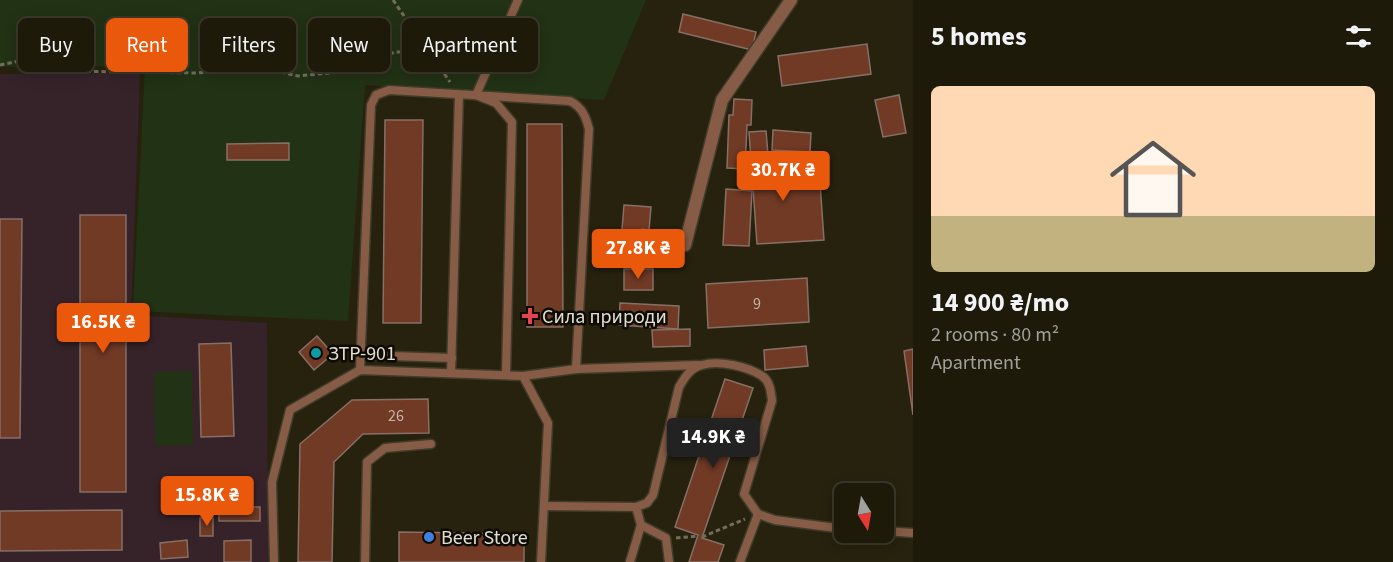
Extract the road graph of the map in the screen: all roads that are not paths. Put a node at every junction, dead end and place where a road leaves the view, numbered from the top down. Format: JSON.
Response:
{"nodes":[{"id":1,"x":518,"y":0,"type":"edge"},
{"id":2,"x":791,"y":0,"type":"edge"},
{"id":3,"x":459,"y":95,"type":"junction"},
{"id":4,"x":476,"y":95,"type":"junction"},
{"id":5,"x":685,"y":246,"type":"dead end"},
{"id":6,"x":361,"y":355,"type":"junction"},
{"id":7,"x":452,"y":358,"type":"junction"},
{"id":8,"x":702,"y":364,"type":"junction"},
{"id":9,"x":576,"y":369,"type":"junction"},
{"id":10,"x":360,"y":370,"type":"junction"},
{"id":11,"x":451,"y":373,"type":"junction"},
{"id":12,"x":506,"y":375,"type":"junction"},
{"id":13,"x":523,"y":376,"type":"junction"},
{"id":14,"x":431,"y":444,"type":"dead end"},
{"id":15,"x":544,"y":506,"type":"junction"},
{"id":16,"x":636,"y":507,"type":"junction"},
{"id":17,"x":758,"y":514,"type":"junction"},
{"id":18,"x":641,"y":525,"type":"junction"},
{"id":19,"x":834,"y":528,"type":"edge"},
{"id":20,"x":894,"y":532,"type":"edge"},
{"id":21,"x":913,"y":533,"type":"edge"},
{"id":22,"x":274,"y":562,"type":"edge"},
{"id":23,"x":365,"y":562,"type":"edge"},
{"id":24,"x":541,"y":562,"type":"edge"},
{"id":25,"x":630,"y":562,"type":"edge"},
{"id":26,"x":669,"y":562,"type":"edge"},
{"id":27,"x":740,"y":562,"type":"edge"}],
"edges":[{"from":1,"to":4,"type":"lane"},
{"from":2,"to":5,"type":"street"},
{"from":3,"to":4,"type":"lane"},
{"from":3,"to":6,"type":"lane"},
{"from":3,"to":7,"type":"lane"},
{"from":4,"to":9,"type":"lane"},
{"from":4,"to":12,"type":"lane"},
{"from":6,"to":7,"type":"lane"},
{"from":6,"to":10,"type":"lane"},
{"from":7,"to":11,"type":"lane"},
{"from":8,"to":9,"type":"lane"},
{"from":8,"to":16,"type":"lane"},
{"from":8,"to":17,"type":"lane"},
{"from":9,"to":13,"type":"lane"},
{"from":10,"to":11,"type":"lane"},
{"from":10,"to":22,"type":"lane"},
{"from":11,"to":12,"type":"lane"},
{"from":12,"to":13,"type":"lane"},
{"from":13,"to":15,"type":"lane"},
{"from":14,"to":23,"type":"lane"},
{"from":15,"to":16,"type":"lane"},
{"from":15,"to":24,"type":"lane"},
{"from":16,"to":18,"type":"lane"},
{"from":17,"to":19,"type":"lane"},
{"from":17,"to":27,"type":"lane"},
{"from":18,"to":25,"type":"lane"},
{"from":18,"to":26,"type":"lane"},
{"from":20,"to":21,"type":"lane"}]}
